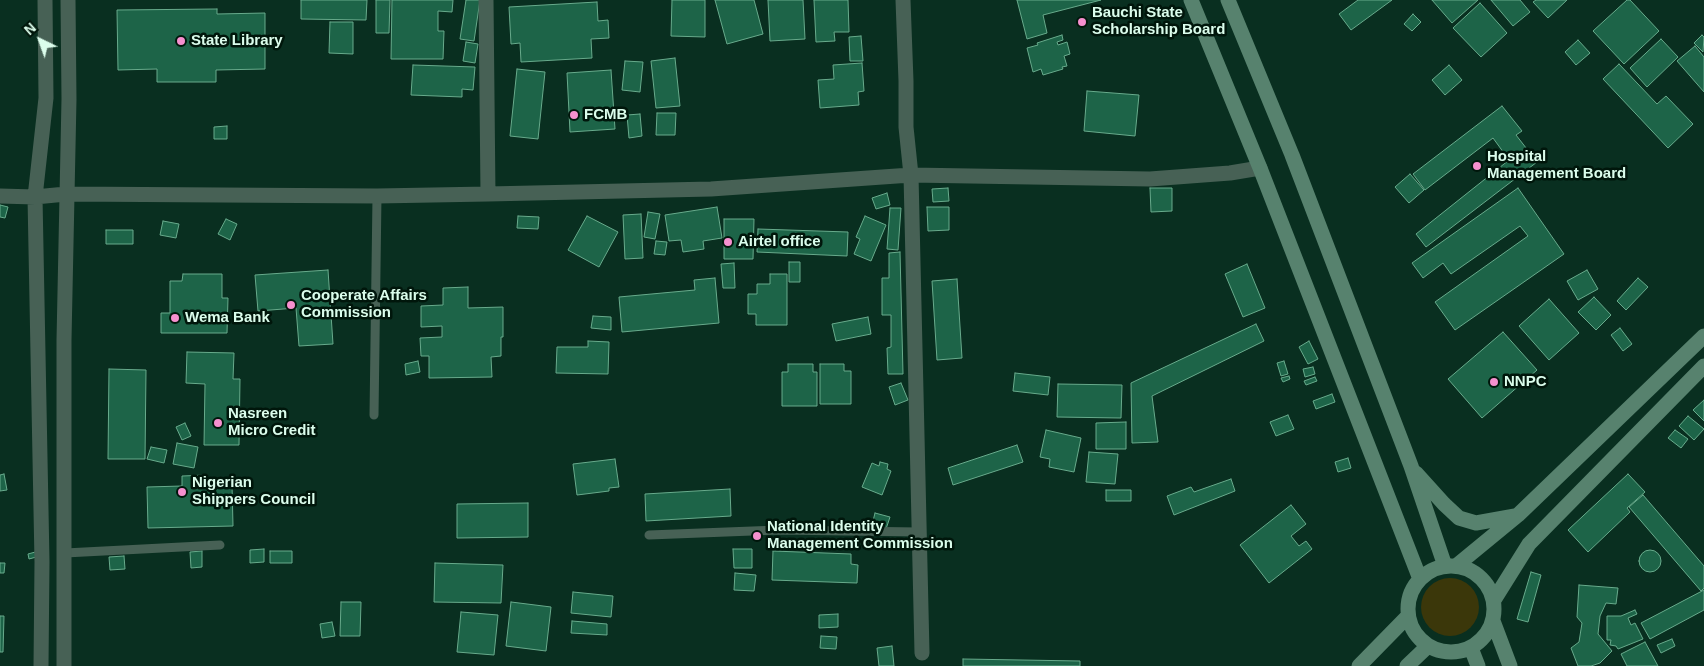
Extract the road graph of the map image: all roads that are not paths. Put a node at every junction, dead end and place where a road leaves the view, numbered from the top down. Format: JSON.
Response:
{"nodes":[{"id":1,"x":46,"y":0,"type":"edge"},
{"id":2,"x":68,"y":0,"type":"edge"},
{"id":3,"x":486,"y":0,"type":"edge"},
{"id":4,"x":903,"y":0,"type":"edge"},
{"id":5,"x":1191,"y":0,"type":"edge"},
{"id":6,"x":1228,"y":0,"type":"edge"},
{"id":7,"x":1260,"y":168,"type":"junction"},
{"id":8,"x":911,"y":175,"type":"junction"},
{"id":9,"x":66,"y":194,"type":"junction"},
{"id":10,"x":488,"y":194,"type":"junction"},
{"id":11,"x":0,"y":196,"type":"edge"},
{"id":12,"x":377,"y":196,"type":"junction"},
{"id":13,"x":36,"y":197,"type":"junction"},
{"id":14,"x":1704,"y":336,"type":"edge"},
{"id":15,"x":1704,"y":366,"type":"edge"},
{"id":16,"x":374,"y":415,"type":"dead end"},
{"id":17,"x":1411,"y":466,"type":"junction"},
{"id":18,"x":1518,"y":515,"type":"junction"},
{"id":19,"x":920,"y":532,"type":"junction"},
{"id":20,"x":649,"y":535,"type":"dead end"},
{"id":21,"x":220,"y":545,"type":"dead end"},
{"id":22,"x":65,"y":554,"type":"junction"},
{"id":23,"x":1450,"y":566,"type":"junction"},
{"id":24,"x":1420,"y":579,"type":"junction"},
{"id":25,"x":1494,"y":600,"type":"junction"},
{"id":26,"x":1408,"y":616,"type":"junction"},
{"id":27,"x":1493,"y":621,"type":"junction"},
{"id":28,"x":1428,"y":646,"type":"junction"},
{"id":29,"x":1471,"y":648,"type":"junction"},
{"id":30,"x":922,"y":653,"type":"dead end"},
{"id":31,"x":41,"y":666,"type":"edge"},
{"id":32,"x":64,"y":666,"type":"edge"},
{"id":33,"x":1358,"y":666,"type":"edge"},
{"id":34,"x":1407,"y":666,"type":"edge"},
{"id":35,"x":1478,"y":666,"type":"edge"},
{"id":36,"x":1510,"y":666,"type":"edge"}],
"edges":[{"from":1,"to":13,"type":"street"},
{"from":2,"to":9,"type":"street"},
{"from":3,"to":10,"type":"street"},
{"from":4,"to":8,"type":"street"},
{"from":5,"to":7,"type":"street"},
{"from":6,"to":17,"type":"street"},
{"from":7,"to":8,"type":"street"},
{"from":7,"to":24,"type":"street"},
{"from":8,"to":10,"type":"street"},
{"from":8,"to":19,"type":"street"},
{"from":9,"to":12,"type":"street"},
{"from":9,"to":13,"type":"street"},
{"from":9,"to":22,"type":"street"},
{"from":10,"to":12,"type":"street"},
{"from":11,"to":13,"type":"street"},
{"from":12,"to":16,"type":"lane"},
{"from":13,"to":31,"type":"street"},
{"from":14,"to":18,"type":"street"},
{"from":15,"to":25,"type":"street"},
{"from":17,"to":18,"type":"street"},
{"from":17,"to":23,"type":"street"},
{"from":18,"to":23,"type":"street"},
{"from":19,"to":20,"type":"lane"},
{"from":19,"to":30,"type":"street"},
{"from":21,"to":22,"type":"lane"},
{"from":22,"to":32,"type":"street"},
{"from":23,"to":24,"type":"street"},
{"from":23,"to":25,"type":"street"},
{"from":24,"to":26,"type":"street"},
{"from":25,"to":27,"type":"street"},
{"from":26,"to":28,"type":"street"},
{"from":26,"to":33,"type":"street"},
{"from":27,"to":29,"type":"street"},
{"from":27,"to":36,"type":"street"},
{"from":28,"to":29,"type":"street"},
{"from":28,"to":34,"type":"street"},
{"from":29,"to":35,"type":"street"}]}
